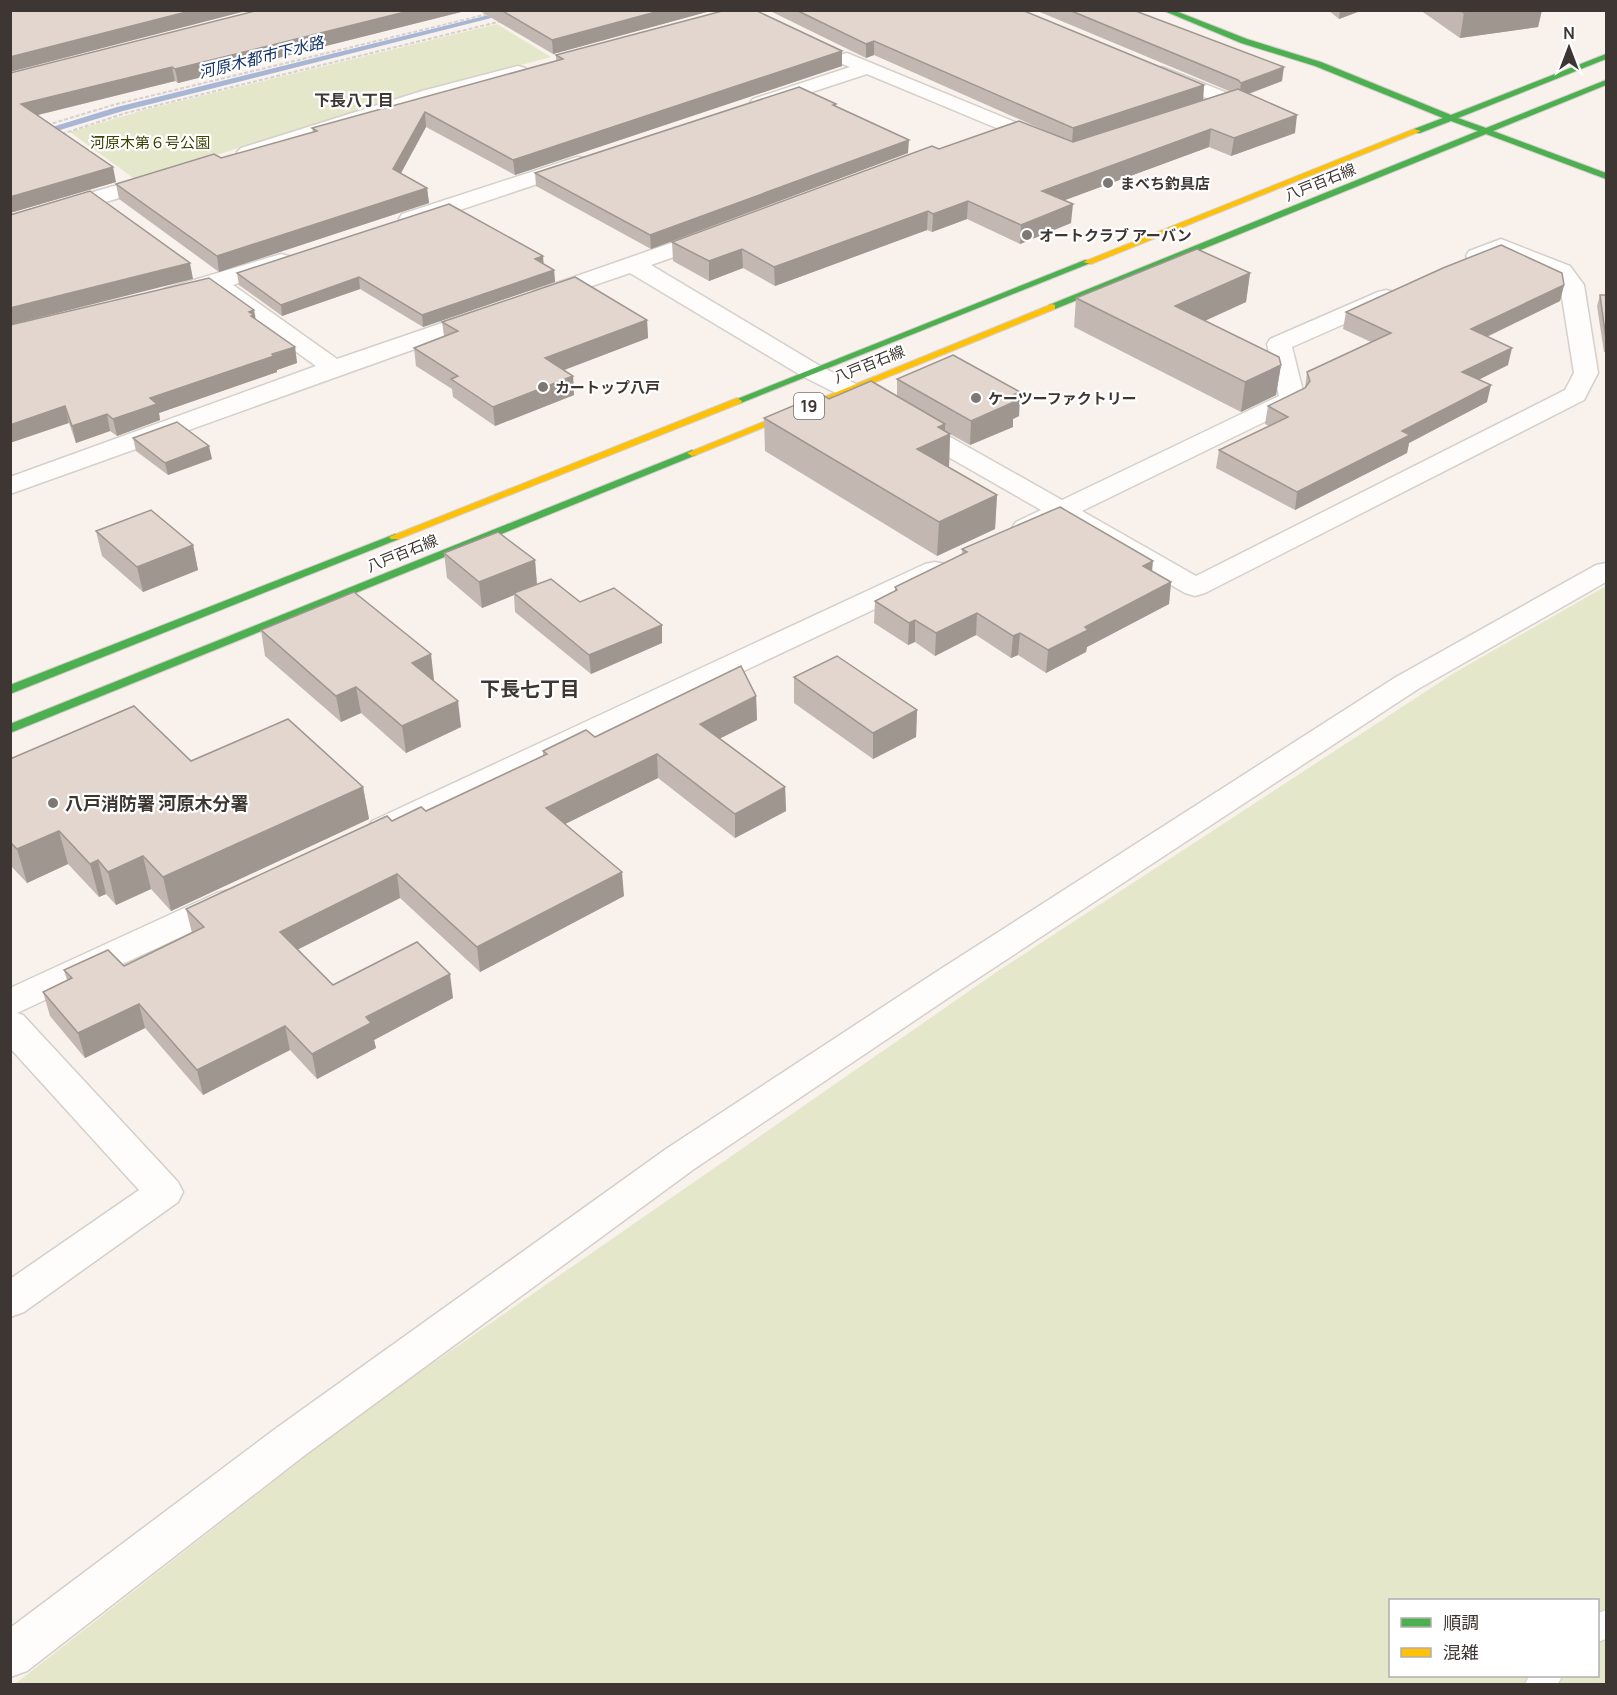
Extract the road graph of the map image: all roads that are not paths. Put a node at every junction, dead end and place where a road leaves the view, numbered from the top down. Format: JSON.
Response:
{"nodes":[{"id":1,"x":1165,"y":10,"type":"edge"},
{"id":2,"x":1198,"y":10,"type":"edge"},
{"id":3,"x":827,"y":49,"type":"edge"},
{"id":4,"x":1606,"y":56,"type":"edge"},
{"id":5,"x":1141,"y":64,"type":"edge"},
{"id":6,"x":538,"y":66,"type":"edge"},
{"id":7,"x":867,"y":68,"type":"junction"},
{"id":8,"x":1606,"y":82,"type":"edge"},
{"id":9,"x":1396,"y":97,"type":"junction"},
{"id":10,"x":745,"y":108,"type":"edge"},
{"id":11,"x":1183,"y":115,"type":"edge"},
{"id":12,"x":1449,"y":117,"type":"junction"},
{"id":13,"x":1008,"y":126,"type":"junction"},
{"id":14,"x":1487,"y":132,"type":"junction"},
{"id":15,"x":975,"y":138,"type":"edge"},
{"id":16,"x":1071,"y":152,"type":"edge"},
{"id":17,"x":601,"y":156,"type":"edge"},
{"id":18,"x":229,"y":158,"type":"edge"},
{"id":19,"x":173,"y":175,"type":"edge"},
{"id":20,"x":1606,"y":176,"type":"edge"},
{"id":21,"x":99,"y":198,"type":"junction"},
{"id":22,"x":118,"y":212,"type":"edge"},
{"id":23,"x":10,"y":223,"type":"edge"},
{"id":24,"x":391,"y":225,"type":"edge"},
{"id":25,"x":733,"y":228,"type":"edge"},
{"id":26,"x":303,"y":254,"type":"edge"},
{"id":27,"x":634,"y":265,"type":"junction"},
{"id":28,"x":195,"y":269,"type":"dead end"},
{"id":29,"x":1448,"y":269,"type":"edge"},
{"id":30,"x":215,"y":283,"type":"junction"},
{"id":31,"x":1406,"y":288,"type":"edge"},
{"id":32,"x":147,"y":300,"type":"edge"},
{"id":33,"x":334,"y":368,"type":"junction"},
{"id":34,"x":811,"y":371,"type":"junction"},
{"id":35,"x":849,"y":390,"type":"junction"},
{"id":36,"x":10,"y":486,"type":"edge"},
{"id":37,"x":1061,"y":511,"type":"junction"},
{"id":38,"x":996,"y":542,"type":"edge"},
{"id":39,"x":964,"y":557,"type":"edge"},
{"id":40,"x":1606,"y":571,"type":"edge"},
{"id":41,"x":10,"y":690,"type":"edge"},
{"id":42,"x":10,"y":729,"type":"edge"},
{"id":43,"x":357,"y":841,"type":"edge"},
{"id":44,"x":249,"y":892,"type":"edge"},
{"id":45,"x":10,"y":1003,"type":"edge"},
{"id":46,"x":10,"y":1024,"type":"edge"},
{"id":47,"x":10,"y":1301,"type":"edge"},
{"id":48,"x":10,"y":1656,"type":"edge"}],
"edges":[{"from":1,"to":9,"type":"main road"},
{"from":2,"to":9,"type":"main road"},
{"from":3,"to":7,"type":"street"},
{"from":4,"to":12,"type":"main road","name":"八戸百石線","number":"19"},
{"from":5,"to":11,"type":"street"},
{"from":6,"to":18,"type":"street"},
{"from":7,"to":10,"type":"street"},
{"from":7,"to":13,"type":"street"},
{"from":8,"to":14,"type":"main road","name":"八戸百石線","number":"19"},
{"from":9,"to":12,"type":"main road"},
{"from":12,"to":14,"type":"main road"},
{"from":12,"to":34,"type":"main road","name":"八戸百石線","number":"19"},
{"from":13,"to":15,"type":"street"},
{"from":13,"to":16,"type":"street"},
{"from":14,"to":20,"type":"main road"},
{"from":14,"to":35,"type":"main road","name":"八戸百石線","number":"19"},
{"from":17,"to":24,"type":"street"},
{"from":19,"to":21,"type":"street"},
{"from":21,"to":22,"type":"street"},
{"from":21,"to":23,"type":"street"},
{"from":25,"to":27,"type":"street"},
{"from":26,"to":30,"type":"street"},
{"from":27,"to":33,"type":"street"},
{"from":27,"to":34,"type":"street"},
{"from":28,"to":30,"type":"street"},
{"from":29,"to":37,"type":"street"},
{"from":30,"to":32,"type":"street"},
{"from":30,"to":33,"type":"street"},
{"from":31,"to":37,"type":"street"},
{"from":33,"to":36,"type":"street"},
{"from":34,"to":35,"type":"street"},
{"from":34,"to":41,"type":"main road","name":"八戸百石線","number":"19"},
{"from":35,"to":37,"type":"street"},
{"from":35,"to":42,"type":"main road","name":"八戸百石線","number":"19"},
{"from":37,"to":38,"type":"street"},
{"from":39,"to":43,"type":"street"},
{"from":40,"to":48,"type":"street"},
{"from":44,"to":45,"type":"street"},
{"from":46,"to":47,"type":"street"}]}
